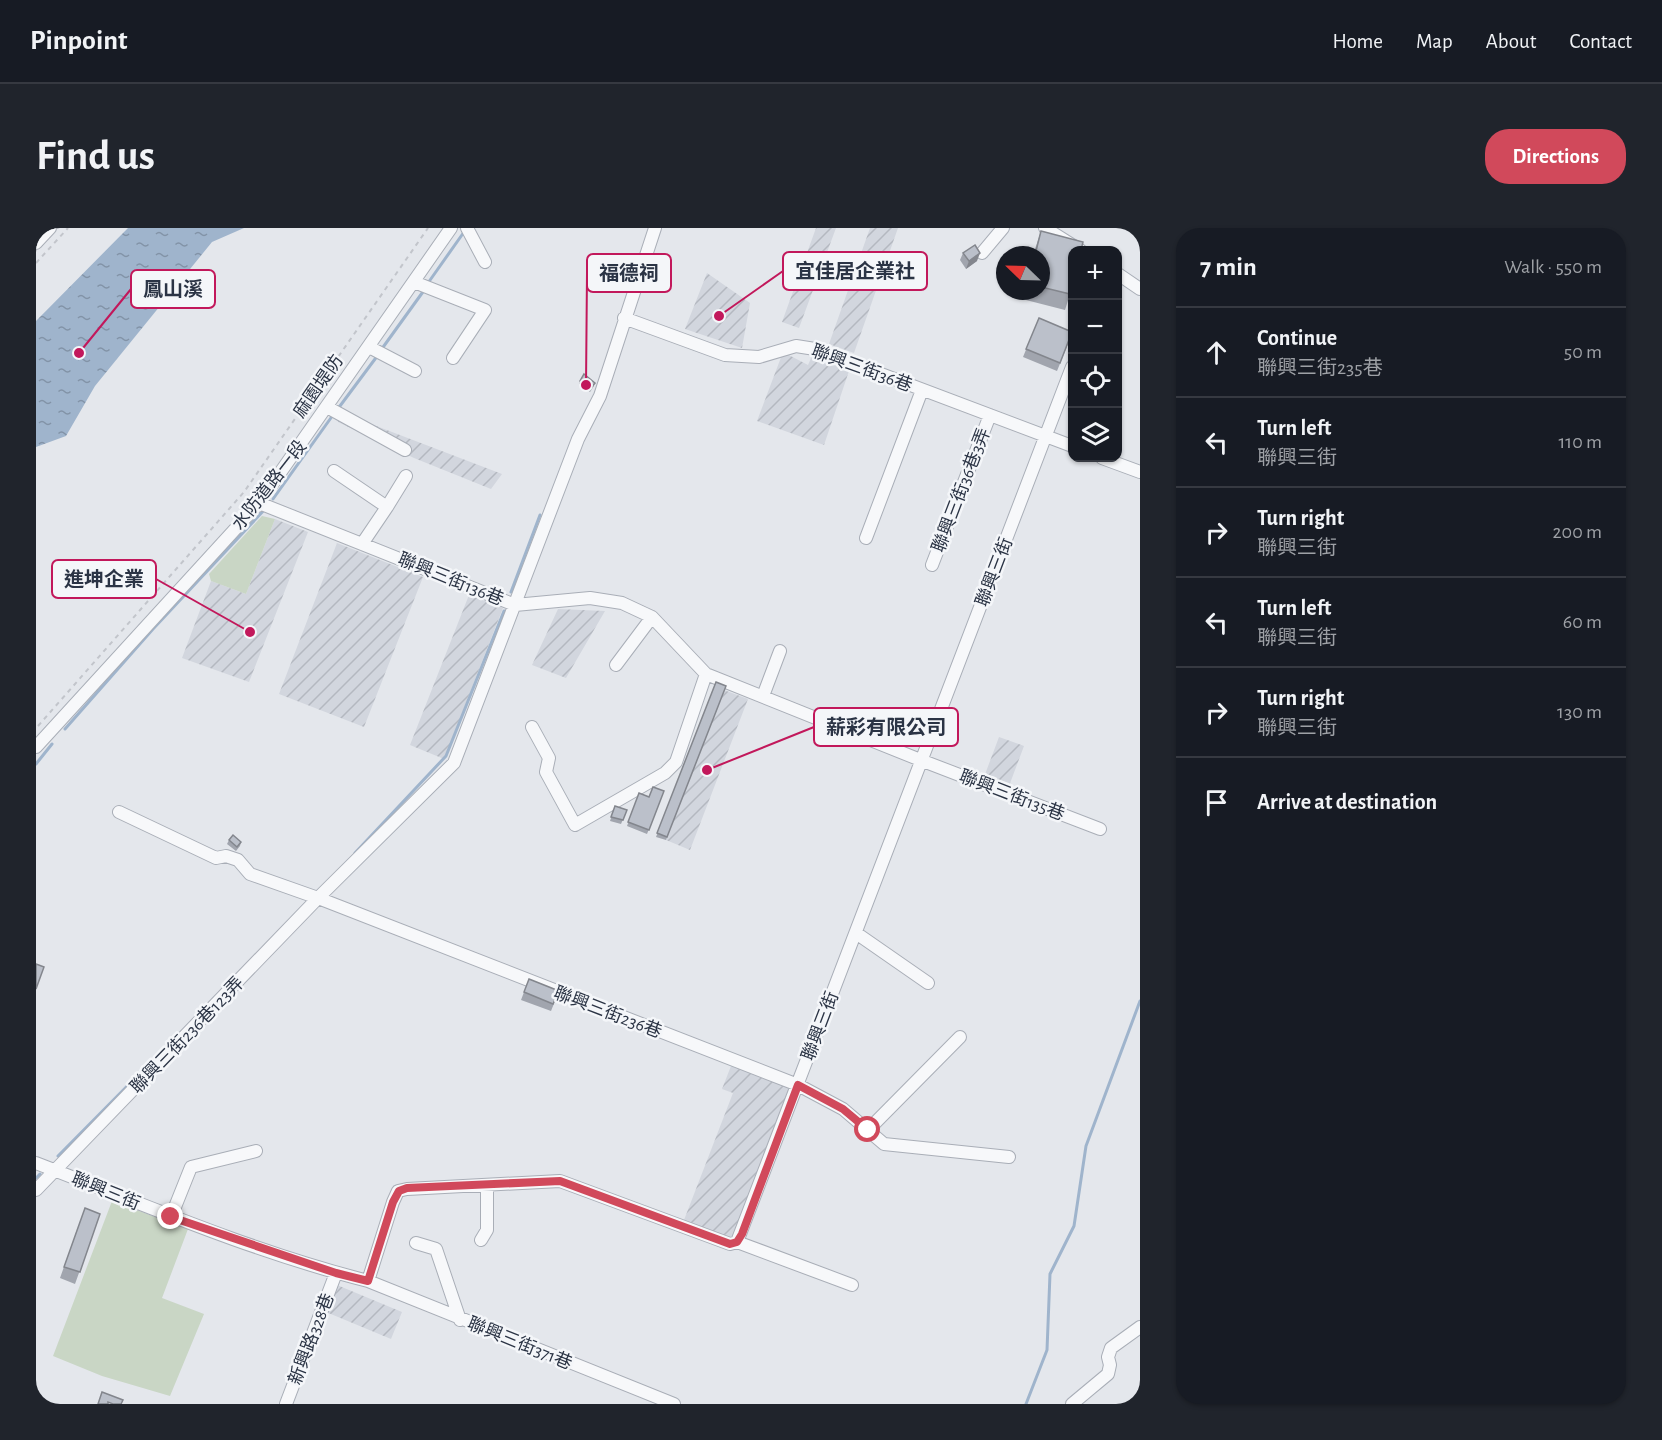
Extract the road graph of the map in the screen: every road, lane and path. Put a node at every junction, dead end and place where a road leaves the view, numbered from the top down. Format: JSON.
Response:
{"nodes":[{"id":1,"x":50,"y":228,"type":"edge"},
{"id":2,"x":68,"y":228,"type":"edge"},
{"id":3,"x":428,"y":228,"type":"edge"},
{"id":4,"x":451,"y":228,"type":"edge"},
{"id":5,"x":655,"y":228,"type":"edge"},
{"id":6,"x":1004,"y":228,"type":"edge"},
{"id":7,"x":1045,"y":228,"type":"edge"},
{"id":8,"x":468,"y":230,"type":"edge"},
{"id":9,"x":36,"y":243,"type":"edge"},
{"id":10,"x":1074,"y":246,"type":"edge"},
{"id":11,"x":982,"y":253,"type":"edge"},
{"id":12,"x":485,"y":262,"type":"dead end"},
{"id":13,"x":36,"y":263,"type":"edge"},
{"id":14,"x":1122,"y":277,"type":"edge"},
{"id":15,"x":422,"y":285,"type":"junction"},
{"id":16,"x":1140,"y":289,"type":"edge"},
{"id":17,"x":624,"y":318,"type":"junction"},
{"id":18,"x":376,"y":351,"type":"junction"},
{"id":19,"x":453,"y":358,"type":"dead end"},
{"id":20,"x":415,"y":372,"type":"dead end"},
{"id":21,"x":1068,"y":378,"type":"edge"},
{"id":22,"x":922,"y":390,"type":"junction"},
{"id":23,"x":333,"y":410,"type":"junction"},
{"id":24,"x":990,"y":415,"type":"junction"},
{"id":25,"x":1046,"y":436,"type":"junction"},
{"id":26,"x":1068,"y":444,"type":"edge"},
{"id":27,"x":405,"y":450,"type":"dead end"},
{"id":28,"x":1113,"y":462,"type":"edge"},
{"id":29,"x":334,"y":471,"type":"dead end"},
{"id":30,"x":1140,"y":472,"type":"edge"},
{"id":31,"x":406,"y":476,"type":"dead end"},
{"id":32,"x":260,"y":504,"type":"junction"},
{"id":33,"x":387,"y":507,"type":"junction"},
{"id":34,"x":866,"y":538,"type":"dead end"},
{"id":35,"x":362,"y":544,"type":"junction"},
{"id":36,"x":932,"y":565,"type":"dead end"},
{"id":37,"x":515,"y":605,"type":"junction"},
{"id":38,"x":652,"y":617,"type":"junction"},
{"id":39,"x":780,"y":651,"type":"dead end"},
{"id":40,"x":616,"y":665,"type":"dead end"},
{"id":41,"x":706,"y":674,"type":"junction"},
{"id":42,"x":763,"y":696,"type":"junction"},
{"id":43,"x":532,"y":727,"type":"dead end"},
{"id":44,"x":36,"y":729,"type":"edge"},
{"id":45,"x":36,"y":747,"type":"edge"},
{"id":46,"x":923,"y":761,"type":"junction"},
{"id":47,"x":119,"y":812,"type":"dead end"},
{"id":48,"x":1100,"y":829,"type":"dead end"},
{"id":49,"x":318,"y":898,"type":"junction"},
{"id":50,"x":856,"y":933,"type":"junction"},
{"id":51,"x":928,"y":983,"type":"dead end"},
{"id":52,"x":960,"y":1037,"type":"dead end"},
{"id":53,"x":798,"y":1085,"type":"junction"},
{"id":54,"x":868,"y":1130,"type":"junction"},
{"id":55,"x":256,"y":1151,"type":"dead end"},
{"id":56,"x":1009,"y":1157,"type":"dead end"},
{"id":57,"x":36,"y":1163,"type":"edge"},
{"id":58,"x":56,"y":1171,"type":"junction"},
{"id":59,"x":487,"y":1186,"type":"junction"},
{"id":60,"x":36,"y":1190,"type":"edge"},
{"id":61,"x":171,"y":1217,"type":"junction"},
{"id":62,"x":481,"y":1240,"type":"dead end"},
{"id":63,"x":737,"y":1242,"type":"junction"},
{"id":64,"x":416,"y":1243,"type":"dead end"},
{"id":65,"x":336,"y":1273,"type":"junction"},
{"id":66,"x":368,"y":1281,"type":"junction"},
{"id":67,"x":852,"y":1285,"type":"dead end"},
{"id":68,"x":460,"y":1320,"type":"junction"},
{"id":69,"x":1140,"y":1327,"type":"edge"},
{"id":70,"x":286,"y":1404,"type":"edge"},
{"id":71,"x":674,"y":1404,"type":"edge"},
{"id":72,"x":1072,"y":1404,"type":"edge"}],
"edges":[{"from":1,"to":9,"type":"street"},
{"from":2,"to":13,"type":"path"},
{"from":3,"to":44,"type":"path","name":"麻園堤防"},
{"from":4,"to":15,"type":"street","name":"水防道路一段"},
{"from":5,"to":17,"type":"street"},
{"from":6,"to":11,"type":"street"},
{"from":7,"to":10,"type":"street"},
{"from":8,"to":12,"type":"street"},
{"from":14,"to":16,"type":"street"},
{"from":15,"to":18,"type":"street","name":"水防道路一段"},
{"from":15,"to":19,"type":"street"},
{"from":17,"to":22,"type":"street","name":"聯興三街36巷"},
{"from":17,"to":37,"type":"street"},
{"from":18,"to":20,"type":"street"},
{"from":18,"to":23,"type":"street","name":"水防道路一段"},
{"from":21,"to":25,"type":"street","name":"聯興三街"},
{"from":22,"to":24,"type":"street","name":"聯興三街36巷"},
{"from":22,"to":34,"type":"street"},
{"from":23,"to":27,"type":"street"},
{"from":23,"to":32,"type":"street","name":"水防道路一段"},
{"from":24,"to":25,"type":"street","name":"聯興三街36巷"},
{"from":24,"to":36,"type":"street","name":"聯興三街36巷3弄"},
{"from":25,"to":26,"type":"street","name":"聯興三街36巷"},
{"from":25,"to":46,"type":"street","name":"聯興三街"},
{"from":28,"to":30,"type":"street"},
{"from":29,"to":33,"type":"street"},
{"from":31,"to":33,"type":"street"},
{"from":32,"to":35,"type":"street","name":"聯興三街136巷"},
{"from":32,"to":45,"type":"street","name":"水防道路一段"},
{"from":33,"to":35,"type":"street"},
{"from":35,"to":37,"type":"street","name":"聯興三街136巷"},
{"from":37,"to":38,"type":"street","name":"聯興三街136巷"},
{"from":37,"to":49,"type":"street"},
{"from":38,"to":40,"type":"street"},
{"from":38,"to":41,"type":"street","name":"聯興三街136巷"},
{"from":39,"to":42,"type":"street"},
{"from":41,"to":42,"type":"street","name":"聯興三街136巷"},
{"from":41,"to":43,"type":"street"},
{"from":42,"to":46,"type":"street","name":"聯興三街136巷"},
{"from":46,"to":48,"type":"street","name":"聯興三街135巷"},
{"from":46,"to":50,"type":"street","name":"聯興三街"},
{"from":47,"to":49,"type":"street","name":"聯興三街236巷"},
{"from":49,"to":53,"type":"street","name":"聯興三街236巷"},
{"from":49,"to":58,"type":"street","name":"聯興三街236巷123弄"},
{"from":50,"to":51,"type":"street"},
{"from":50,"to":53,"type":"street","name":"聯興三街"},
{"from":52,"to":54,"type":"street"},
{"from":53,"to":54,"type":"street","name":"聯興三街236巷"},
{"from":53,"to":63,"type":"street","name":"聯興三街"},
{"from":54,"to":56,"type":"street","name":"聯興三街236巷"},
{"from":55,"to":61,"type":"street"},
{"from":57,"to":58,"type":"street","name":"聯興三街"},
{"from":58,"to":60,"type":"street","name":"聯興三街236巷123弄"},
{"from":58,"to":61,"type":"street","name":"聯興三街"},
{"from":59,"to":62,"type":"street"},
{"from":59,"to":63,"type":"street"},
{"from":59,"to":66,"type":"street"},
{"from":61,"to":65,"type":"street","name":"聯興三街"},
{"from":63,"to":67,"type":"street"},
{"from":64,"to":68,"type":"street"},
{"from":65,"to":66,"type":"street","name":"聯興三街"},
{"from":65,"to":70,"type":"street","name":"新興路328巷"},
{"from":66,"to":68,"type":"street","name":"聯興三街371巷"},
{"from":68,"to":71,"type":"street","name":"聯興三街371巷"},
{"from":69,"to":72,"type":"street"}]}
